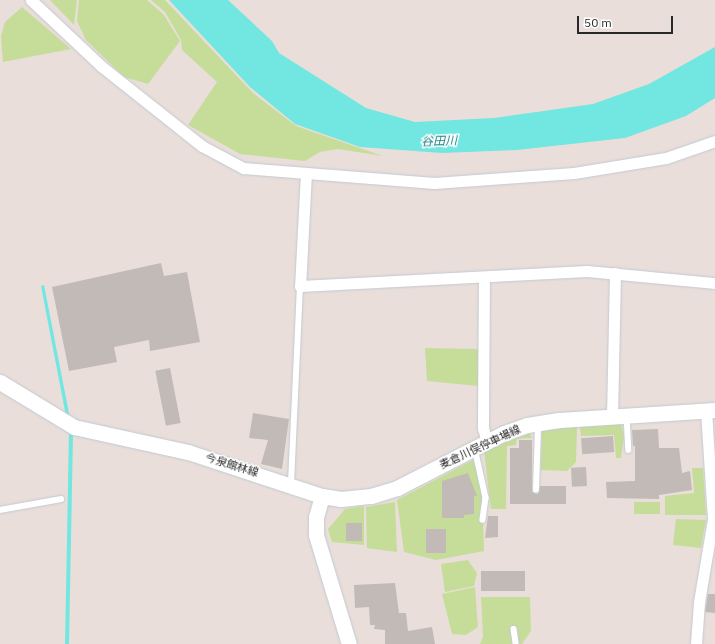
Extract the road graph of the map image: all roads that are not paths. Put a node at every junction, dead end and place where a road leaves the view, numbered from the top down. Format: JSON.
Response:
{"nodes":[{"id":1,"x":31,"y":0,"type":"edge"},
{"id":2,"x":715,"y":141,"type":"edge"},
{"id":3,"x":306,"y":173,"type":"junction"},
{"id":4,"x":615,"y":273,"type":"junction"},
{"id":5,"x":484,"y":277,"type":"junction"},
{"id":6,"x":715,"y":283,"type":"edge"},
{"id":7,"x":300,"y":286,"type":"junction"},
{"id":8,"x":0,"y":382,"type":"edge"},
{"id":9,"x":710,"y":410,"type":"edge"},
{"id":10,"x":628,"y":416,"type":"junction"},
{"id":11,"x":612,"y":417,"type":"junction"},
{"id":12,"x":538,"y":423,"type":"junction"},
{"id":13,"x":481,"y":445,"type":"junction"},
{"id":14,"x":629,"y":450,"type":"dead end"},
{"id":15,"x":291,"y":484,"type":"junction"},
{"id":16,"x":536,"y":490,"type":"dead end"},
{"id":17,"x":322,"y":496,"type":"junction"},
{"id":18,"x":61,"y":499,"type":"dead end"},
{"id":19,"x":0,"y":510,"type":"edge"},
{"id":20,"x":483,"y":520,"type":"dead end"},
{"id":21,"x":514,"y":629,"type":"dead end"},
{"id":22,"x":349,"y":644,"type":"edge"},
{"id":23,"x":516,"y":644,"type":"edge"},
{"id":24,"x":696,"y":644,"type":"edge"}],
"edges":[{"from":1,"to":3,"type":"street"},
{"from":2,"to":3,"type":"street"},
{"from":3,"to":7,"type":"street"},
{"from":4,"to":5,"type":"street"},
{"from":4,"to":6,"type":"street"},
{"from":4,"to":11,"type":"street"},
{"from":5,"to":7,"type":"street"},
{"from":5,"to":13,"type":"street"},
{"from":7,"to":15,"type":"lane"},
{"from":8,"to":15,"type":"main road","name":"今泉館林線"},
{"from":9,"to":10,"type":"main road","name":"麦倉川俣停車場線"},
{"from":9,"to":24,"type":"street"},
{"from":10,"to":11,"type":"main road","name":"麦倉川俣停車場線"},
{"from":10,"to":14,"type":"lane"},
{"from":11,"to":12,"type":"main road","name":"麦倉川俣停車場線"},
{"from":12,"to":13,"type":"main road","name":"麦倉川俣停車場線"},
{"from":12,"to":16,"type":"lane"},
{"from":13,"to":17,"type":"main road","name":"麦倉川俣停車場線"},
{"from":13,"to":20,"type":"lane"},
{"from":15,"to":17,"type":"main road","name":"今泉館林線"},
{"from":17,"to":22,"type":"main road"},
{"from":18,"to":19,"type":"lane"},
{"from":21,"to":23,"type":"lane"}]}
